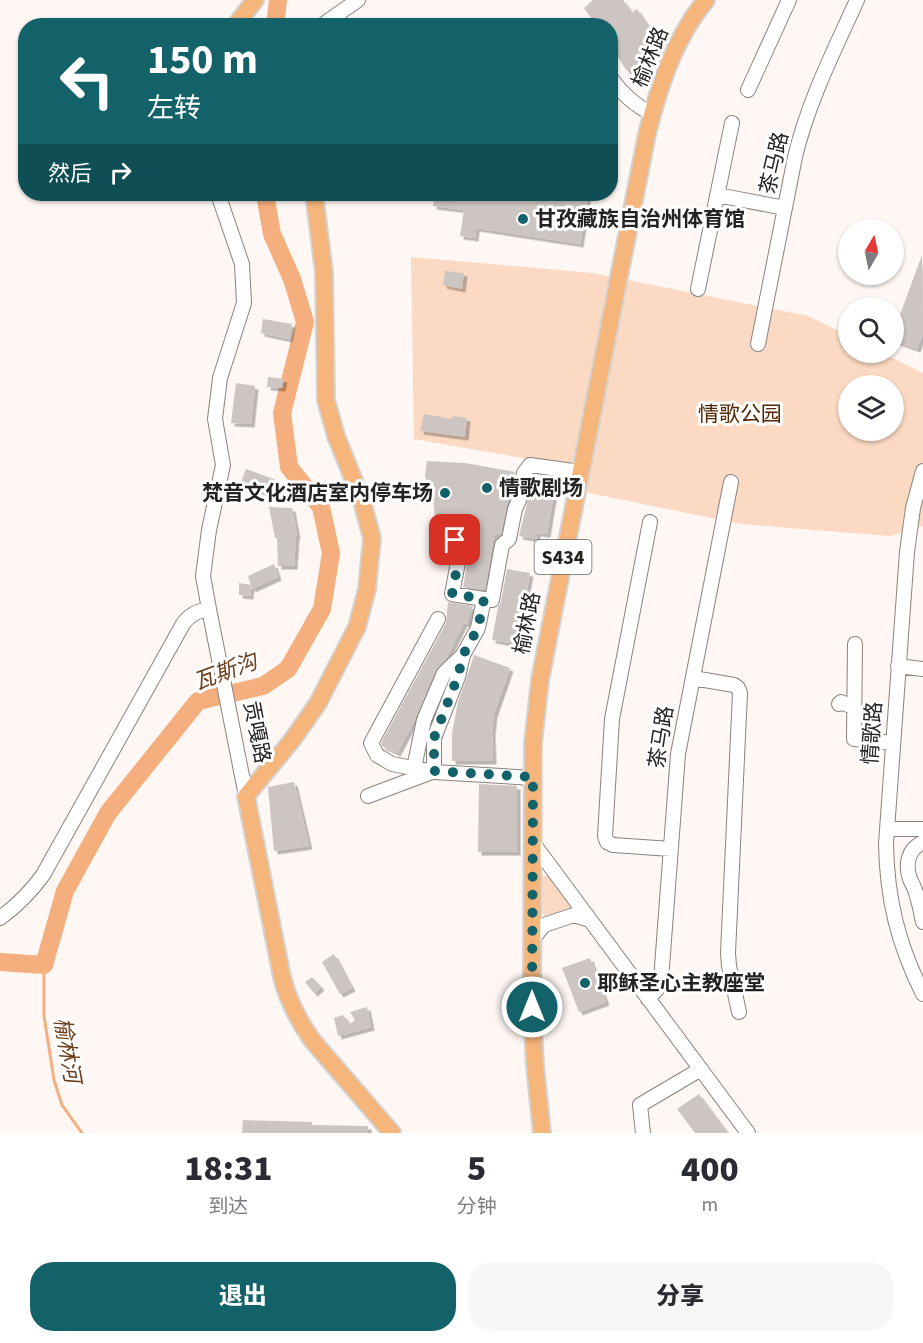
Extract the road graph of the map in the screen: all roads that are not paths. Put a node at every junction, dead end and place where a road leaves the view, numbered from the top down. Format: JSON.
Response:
{"nodes":[{"id":1,"x":255,"y":0,"type":"edge"},
{"id":2,"x":358,"y":0,"type":"edge"},
{"id":3,"x":706,"y":0,"type":"edge"},
{"id":4,"x":789,"y":0,"type":"edge"},
{"id":5,"x":856,"y":0,"type":"edge"},
{"id":6,"x":241,"y":18,"type":"edge"},
{"id":7,"x":332,"y":18,"type":"edge"},
{"id":8,"x":618,"y":89,"type":"edge"},
{"id":9,"x":748,"y":90,"type":"dead end"},
{"id":10,"x":652,"y":114,"type":"junction"},
{"id":11,"x":732,"y":123,"type":"dead end"},
{"id":12,"x":717,"y":195,"type":"junction"},
{"id":13,"x":220,"y":201,"type":"edge"},
{"id":14,"x":315,"y":201,"type":"edge"},
{"id":15,"x":785,"y":208,"type":"junction"},
{"id":16,"x":698,"y":289,"type":"dead end"},
{"id":17,"x":758,"y":344,"type":"dead end"},
{"id":18,"x":923,"y":471,"type":"edge"},
{"id":19,"x":580,"y":472,"type":"junction"},
{"id":20,"x":731,"y":482,"type":"dead end"},
{"id":21,"x":650,"y":522,"type":"dead end"},
{"id":22,"x":452,"y":523,"type":"dead end"},
{"id":23,"x":484,"y":599,"type":"junction"},
{"id":24,"x":209,"y":609,"type":"junction"},
{"id":25,"x":438,"y":618,"type":"dead end"},
{"id":26,"x":855,"y":644,"type":"dead end"},
{"id":27,"x":463,"y":655,"type":"junction"},
{"id":28,"x":898,"y":666,"type":"junction"},
{"id":29,"x":923,"y":669,"type":"edge"},
{"id":30,"x":693,"y":678,"type":"junction"},
{"id":31,"x":839,"y":704,"type":"dead end"},
{"id":32,"x":855,"y":708,"type":"junction"},
{"id":33,"x":893,"y":743,"type":"junction"},
{"id":34,"x":414,"y":768,"type":"junction"},
{"id":35,"x":434,"y":771,"type":"junction"},
{"id":36,"x":533,"y":777,"type":"junction"},
{"id":37,"x":246,"y":796,"type":"junction"},
{"id":38,"x":368,"y":796,"type":"dead end"},
{"id":39,"x":887,"y":829,"type":"junction"},
{"id":40,"x":923,"y":829,"type":"edge"},
{"id":41,"x":923,"y":842,"type":"edge"},
{"id":42,"x":533,"y":843,"type":"junction"},
{"id":43,"x":671,"y":849,"type":"junction"},
{"id":44,"x":917,"y":899,"type":"junction"},
{"id":45,"x":891,"y":905,"type":"junction"},
{"id":46,"x":0,"y":918,"type":"edge"},
{"id":47,"x":590,"y":920,"type":"junction"},
{"id":48,"x":923,"y":922,"type":"edge"},
{"id":49,"x":532,"y":940,"type":"junction"},
{"id":50,"x":922,"y":990,"type":"edge"},
{"id":51,"x":648,"y":999,"type":"junction"},
{"id":52,"x":739,"y":1012,"type":"dead end"},
{"id":53,"x":701,"y":1070,"type":"junction"},
{"id":54,"x":392,"y":1133,"type":"edge"},
{"id":55,"x":542,"y":1133,"type":"edge"},
{"id":56,"x":644,"y":1133,"type":"edge"},
{"id":57,"x":748,"y":1133,"type":"edge"}],
"edges":[{"from":1,"to":6,"type":"main road"},
{"from":2,"to":7,"type":"street"},
{"from":3,"to":10,"type":"main road","name":"榆林路","number":"S434"},
{"from":4,"to":9,"type":"street"},
{"from":5,"to":15,"type":"street","name":"茶马路"},
{"from":8,"to":10,"type":"street"},
{"from":10,"to":19,"type":"main road","name":"榆林路","number":"S434"},
{"from":11,"to":12,"type":"street"},
{"from":12,"to":15,"type":"street"},
{"from":12,"to":16,"type":"street"},
{"from":13,"to":24,"type":"street","name":"贡嘎路"},
{"from":14,"to":37,"type":"main road"},
{"from":15,"to":17,"type":"street","name":"茶马路"},
{"from":18,"to":28,"type":"street","name":"情歌路"},
{"from":19,"to":23,"type":"street"},
{"from":19,"to":36,"type":"main road","name":"榆林路","number":"S434"},
{"from":20,"to":30,"type":"street","name":"茶马路"},
{"from":21,"to":43,"type":"street"},
{"from":22,"to":23,"type":"street"},
{"from":23,"to":27,"type":"street"},
{"from":24,"to":37,"type":"street","name":"贡嘎路"},
{"from":24,"to":46,"type":"street"},
{"from":25,"to":34,"type":"street"},
{"from":26,"to":32,"type":"street"},
{"from":27,"to":34,"type":"street"},
{"from":27,"to":35,"type":"street"},
{"from":28,"to":29,"type":"street"},
{"from":28,"to":33,"type":"street","name":"情歌路"},
{"from":30,"to":43,"type":"street","name":"茶马路"},
{"from":30,"to":52,"type":"street"},
{"from":31,"to":32,"type":"street"},
{"from":32,"to":33,"type":"street"},
{"from":33,"to":39,"type":"street","name":"情歌路"},
{"from":34,"to":35,"type":"street"},
{"from":35,"to":36,"type":"street"},
{"from":35,"to":38,"type":"street"},
{"from":36,"to":42,"type":"main road","name":"榆林路","number":"S434"},
{"from":37,"to":54,"type":"main road","name":"贡嘎路"},
{"from":39,"to":40,"type":"street"},
{"from":39,"to":45,"type":"street","name":"情歌路"},
{"from":41,"to":44,"type":"street"},
{"from":42,"to":47,"type":"street"},
{"from":42,"to":49,"type":"main road","name":"榆林路","number":"S434"},
{"from":43,"to":51,"type":"street","name":"茶马路"},
{"from":44,"to":45,"type":"street"},
{"from":44,"to":48,"type":"street"},
{"from":45,"to":50,"type":"street","name":"情歌路"},
{"from":47,"to":49,"type":"street"},
{"from":47,"to":51,"type":"street"},
{"from":49,"to":55,"type":"main road","name":"榆林路","number":"S434"},
{"from":51,"to":53,"type":"street"},
{"from":53,"to":56,"type":"street"},
{"from":53,"to":57,"type":"street"}]}
